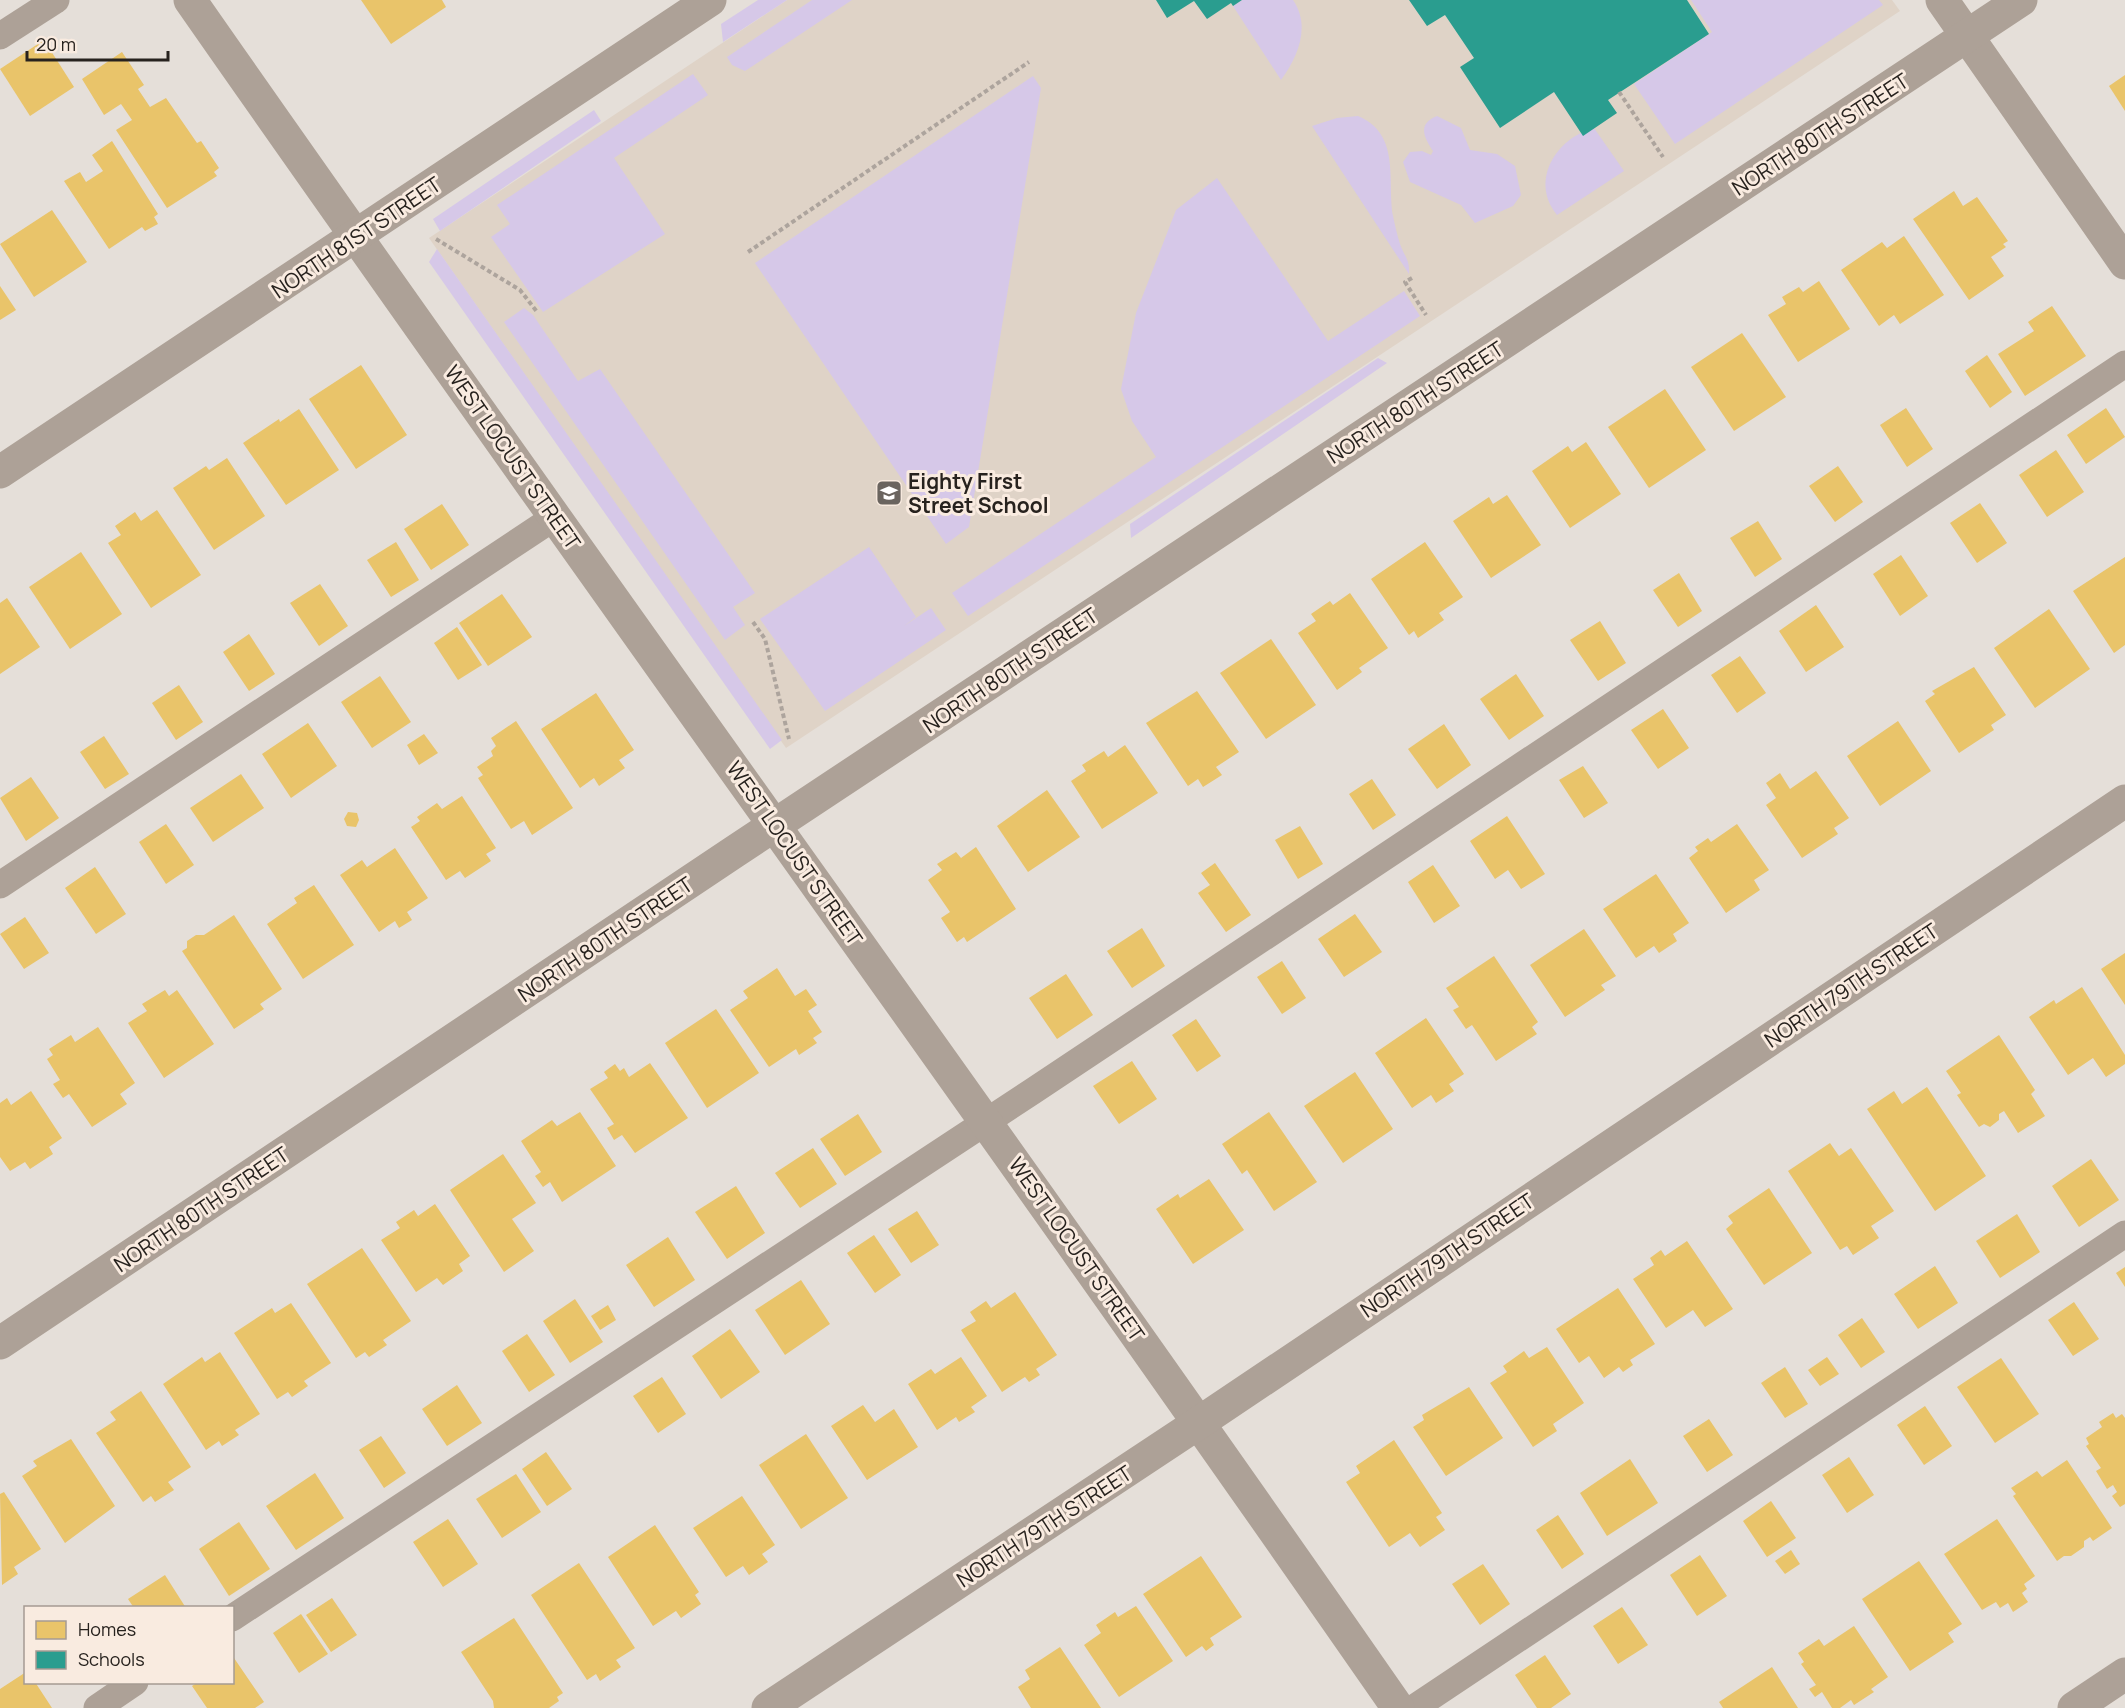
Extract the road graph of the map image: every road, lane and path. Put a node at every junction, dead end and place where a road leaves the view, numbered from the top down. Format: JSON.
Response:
{"nodes":[{"id":1,"x":56,"y":0,"type":"edge"},
{"id":2,"x":190,"y":0,"type":"edge"},
{"id":3,"x":710,"y":0,"type":"edge"},
{"id":4,"x":1942,"y":0,"type":"edge"},
{"id":5,"x":2021,"y":0,"type":"edge"},
{"id":6,"x":0,"y":36,"type":"edge"},
{"id":7,"x":1967,"y":36,"type":"junction"},
{"id":8,"x":1029,"y":62,"type":"dead end"},
{"id":9,"x":1619,"y":92,"type":"dead end"},
{"id":10,"x":1663,"y":157,"type":"dead end"},
{"id":11,"x":356,"y":237,"type":"junction"},
{"id":12,"x":436,"y":239,"type":"dead end"},
{"id":13,"x":748,"y":252,"type":"dead end"},
{"id":14,"x":2125,"y":263,"type":"edge"},
{"id":15,"x":1412,"y":278,"type":"dead end"},
{"id":16,"x":538,"y":313,"type":"dead end"},
{"id":17,"x":1426,"y":315,"type":"dead end"},
{"id":18,"x":2125,"y":364,"type":"edge"},
{"id":19,"x":0,"y":472,"type":"edge"},
{"id":20,"x":555,"y":517,"type":"junction"},
{"id":21,"x":753,"y":622,"type":"dead end"},
{"id":22,"x":789,"y":739,"type":"dead end"},
{"id":23,"x":2125,"y":801,"type":"edge"},
{"id":24,"x":775,"y":825,"type":"junction"},
{"id":25,"x":0,"y":885,"type":"edge"},
{"id":26,"x":986,"y":1122,"type":"junction"},
{"id":27,"x":2125,"y":1234,"type":"edge"},
{"id":28,"x":0,"y":1343,"type":"edge"},
{"id":29,"x":1200,"y":1422,"type":"junction"},
{"id":30,"x":234,"y":1617,"type":"edge"},
{"id":31,"x":2125,"y":1674,"type":"edge"},
{"id":32,"x":133,"y":1684,"type":"edge"},
{"id":33,"x":97,"y":1708,"type":"edge"},
{"id":34,"x":768,"y":1708,"type":"edge"},
{"id":35,"x":1398,"y":1708,"type":"edge"},
{"id":36,"x":1414,"y":1708,"type":"edge"},
{"id":37,"x":2074,"y":1708,"type":"edge"}],
"edges":[{"from":1,"to":6,"type":"lane"},
{"from":2,"to":11,"type":"street","name":"WEST LOCUST STREET"},
{"from":3,"to":11,"type":"street","name":"NORTH 81ST STREET"},
{"from":4,"to":7,"type":"street"},
{"from":5,"to":7,"type":"street","name":"NORTH 80TH STREET"},
{"from":7,"to":14,"type":"street"},
{"from":7,"to":24,"type":"street","name":"NORTH 80TH STREET"},
{"from":8,"to":13,"type":"path"},
{"from":9,"to":10,"type":"path"},
{"from":11,"to":19,"type":"street","name":"NORTH 81ST STREET"},
{"from":11,"to":20,"type":"street","name":"WEST LOCUST STREET"},
{"from":12,"to":16,"type":"path"},
{"from":15,"to":17,"type":"path"},
{"from":18,"to":26,"type":"lane"},
{"from":20,"to":24,"type":"street","name":"WEST LOCUST STREET"},
{"from":20,"to":25,"type":"lane"},
{"from":21,"to":22,"type":"path"},
{"from":23,"to":29,"type":"street","name":"NORTH 79TH STREET"},
{"from":24,"to":26,"type":"street","name":"WEST LOCUST STREET"},
{"from":24,"to":28,"type":"street","name":"NORTH 80TH STREET"},
{"from":26,"to":29,"type":"street","name":"WEST LOCUST STREET"},
{"from":26,"to":30,"type":"lane"},
{"from":27,"to":36,"type":"lane"},
{"from":29,"to":34,"type":"street","name":"NORTH 79TH STREET"},
{"from":29,"to":35,"type":"street","name":"WEST LOCUST STREET"},
{"from":31,"to":37,"type":"street"},
{"from":32,"to":33,"type":"lane"}]}
